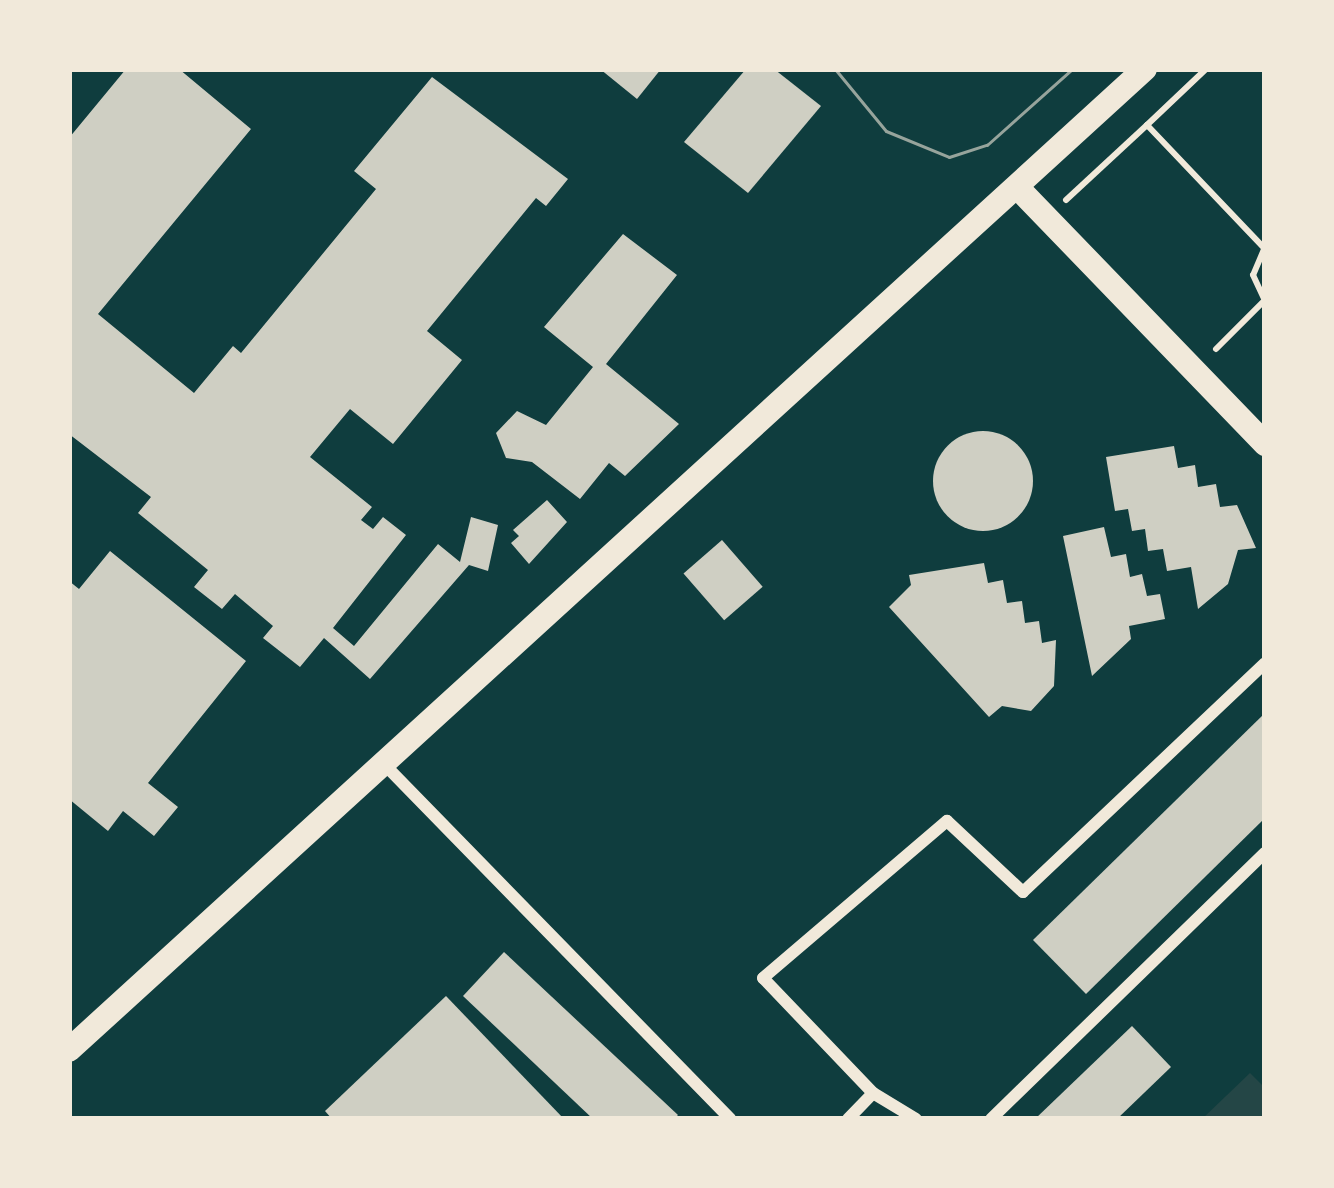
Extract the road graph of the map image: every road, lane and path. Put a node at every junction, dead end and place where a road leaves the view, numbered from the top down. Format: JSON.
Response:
{"nodes":[{"id":1,"x":1145,"y":69,"type":"edge"},
{"id":2,"x":1206,"y":69,"type":"edge"},
{"id":3,"x":1147,"y":125,"type":"junction"},
{"id":4,"x":1018,"y":188,"type":"junction"},
{"id":5,"x":1047,"y":218,"type":"junction"},
{"id":6,"x":1264,"y":248,"type":"edge"},
{"id":7,"x":1264,"y":301,"type":"edge"},
{"id":8,"x":1194,"y":370,"type":"junction"},
{"id":9,"x":1265,"y":444,"type":"edge"},
{"id":10,"x":1265,"y":663,"type":"edge"},
{"id":11,"x":384,"y":764,"type":"junction"},
{"id":12,"x":1265,"y":854,"type":"edge"},
{"id":13,"x":69,"y":1050,"type":"edge"},
{"id":14,"x":873,"y":1093,"type":"junction"},
{"id":15,"x":730,"y":1119,"type":"edge"},
{"id":16,"x":848,"y":1119,"type":"edge"},
{"id":17,"x":916,"y":1119,"type":"edge"},
{"id":18,"x":991,"y":1119,"type":"edge"}],
"edges":[{"from":1,"to":4,"type":"main road"},
{"from":2,"to":3,"type":"path"},
{"from":3,"to":5,"type":"path"},
{"from":3,"to":6,"type":"path"},
{"from":4,"to":5,"type":"main road"},
{"from":4,"to":11,"type":"main road"},
{"from":5,"to":8,"type":"main road"},
{"from":6,"to":7,"type":"path"},
{"from":7,"to":8,"type":"path"},
{"from":8,"to":9,"type":"main road"},
{"from":10,"to":14,"type":"street"},
{"from":11,"to":13,"type":"main road"},
{"from":11,"to":15,"type":"street"},
{"from":12,"to":18,"type":"street"},
{"from":14,"to":16,"type":"street"},
{"from":14,"to":17,"type":"street"}]}
